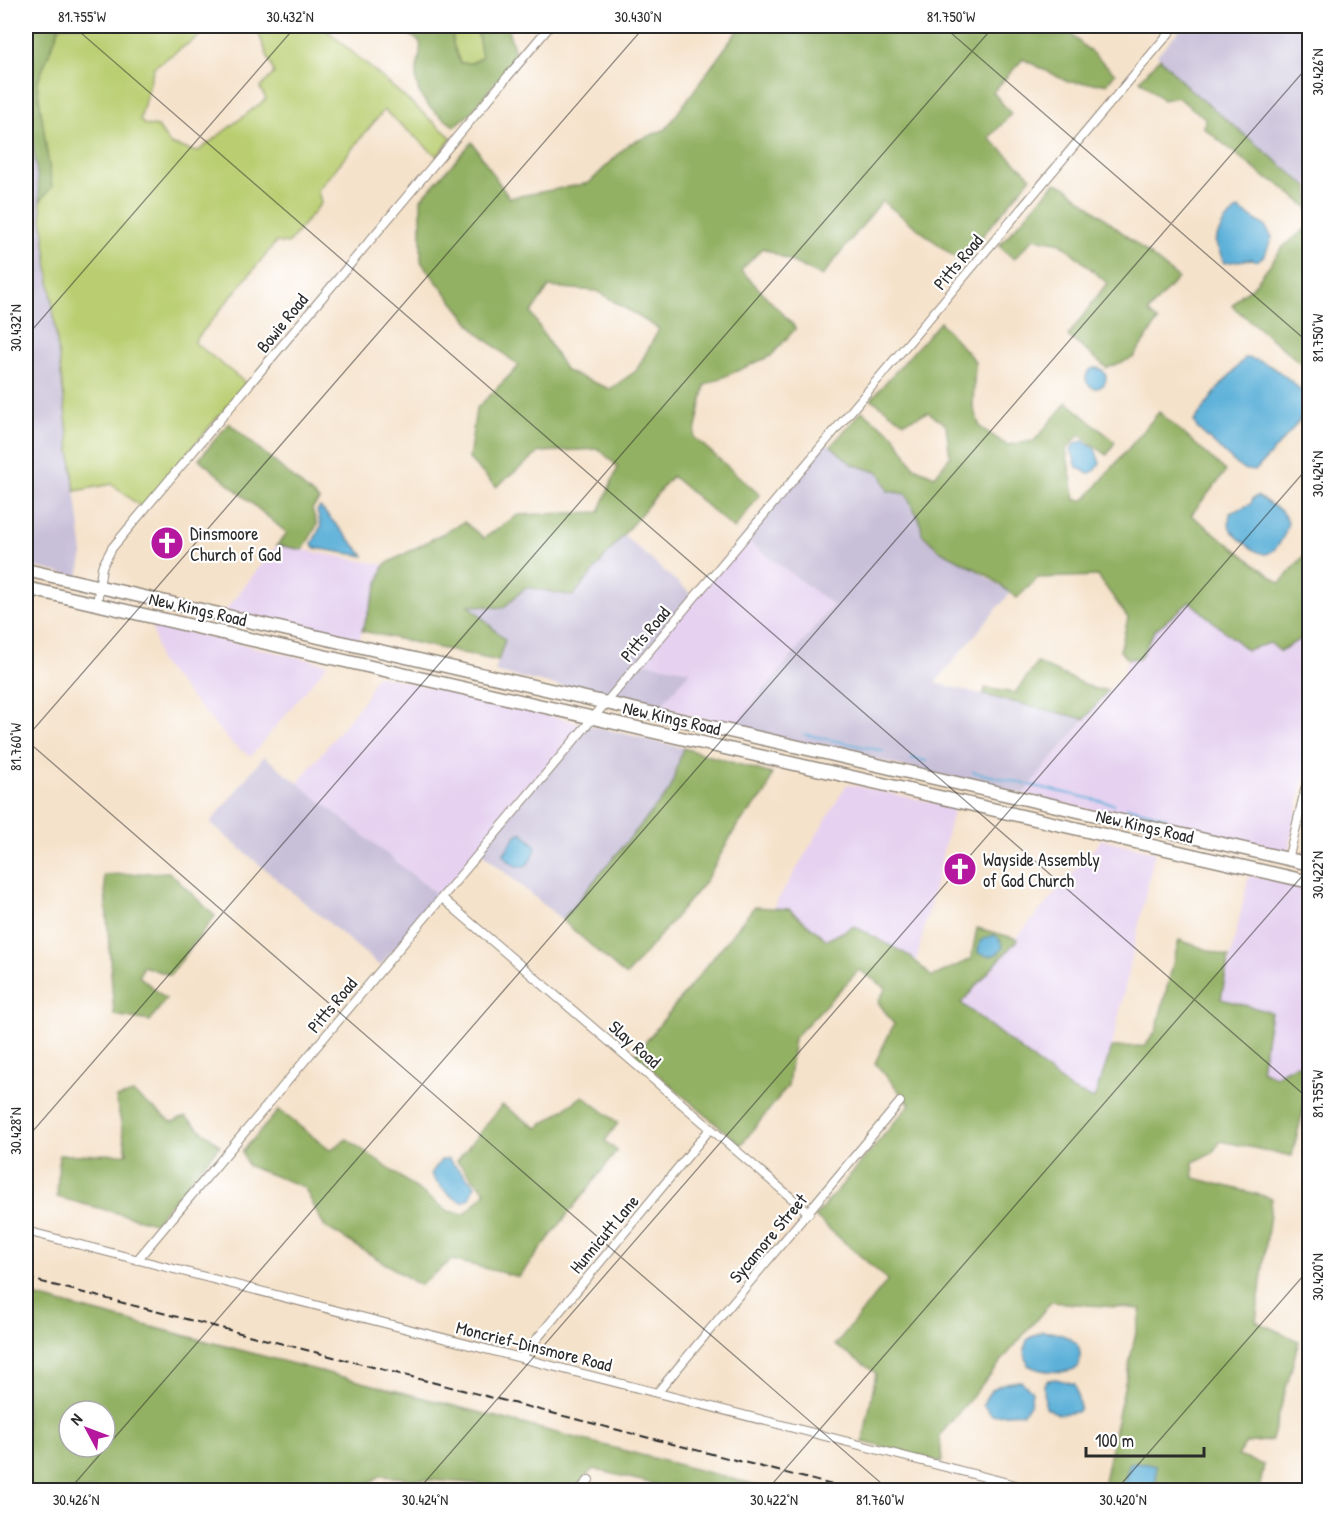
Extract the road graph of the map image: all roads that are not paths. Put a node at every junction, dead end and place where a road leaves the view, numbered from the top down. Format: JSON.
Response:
{"nodes":[{"id":1,"x":550,"y":26,"type":"edge"},
{"id":2,"x":1174,"y":26,"type":"edge"},
{"id":3,"x":29,"y":571,"type":"edge"},
{"id":4,"x":99,"y":587,"type":"junction"},
{"id":5,"x":28,"y":589,"type":"edge"},
{"id":6,"x":97,"y":604,"type":"junction"},
{"id":7,"x":347,"y":644,"type":"junction"},
{"id":8,"x":343,"y":661,"type":"junction"},
{"id":9,"x":607,"y":703,"type":"junction"},
{"id":10,"x":594,"y":718,"type":"junction"},
{"id":11,"x":900,"y":770,"type":"junction"},
{"id":12,"x":1310,"y":770,"type":"edge"},
{"id":13,"x":896,"y":788,"type":"junction"},
{"id":14,"x":1198,"y":838,"type":"junction"},
{"id":15,"x":1194,"y":856,"type":"junction"},
{"id":16,"x":1288,"y":860,"type":"junction"},
{"id":17,"x":1310,"y":864,"type":"edge"},
{"id":18,"x":1310,"y":882,"type":"edge"},
{"id":19,"x":442,"y":898,"type":"junction"},
{"id":20,"x":900,"y":1102,"type":"dead end"},
{"id":21,"x":710,"y":1129,"type":"junction"},
{"id":22,"x":809,"y":1213,"type":"junction"},
{"id":23,"x":26,"y":1231,"type":"edge"},
{"id":24,"x":137,"y":1260,"type":"junction"},
{"id":25,"x":521,"y":1358,"type":"junction"},
{"id":26,"x":657,"y":1393,"type":"junction"},
{"id":27,"x":589,"y":1480,"type":"dead end"},
{"id":28,"x":580,"y":1491,"type":"edge"},
{"id":29,"x":1035,"y":1491,"type":"edge"}],
"edges":[{"from":1,"to":4,"type":"street","name":"Bowie Road"},
{"from":2,"to":9,"type":"street","name":"Pitts Road"},
{"from":3,"to":4,"type":"highway","name":"New Kings Road"},
{"from":3,"to":5,"type":"street"},
{"from":4,"to":6,"type":"street","name":"Bowie Road"},
{"from":4,"to":7,"type":"highway","name":"New Kings Road"},
{"from":5,"to":6,"type":"highway","name":"New Kings Road"},
{"from":6,"to":8,"type":"highway","name":"New Kings Road"},
{"from":7,"to":8,"type":"street"},
{"from":7,"to":9,"type":"highway","name":"New Kings Road"},
{"from":8,"to":10,"type":"highway","name":"New Kings Road"},
{"from":9,"to":10,"type":"street","name":"Pitts Road"},
{"from":9,"to":11,"type":"highway","name":"New Kings Road"},
{"from":10,"to":13,"type":"highway","name":"New Kings Road"},
{"from":10,"to":19,"type":"street","name":"Pitts Road"},
{"from":11,"to":13,"type":"street"},
{"from":11,"to":14,"type":"highway","name":"New Kings Road"},
{"from":12,"to":16,"type":"street"},
{"from":13,"to":15,"type":"highway","name":"New Kings Road"},
{"from":14,"to":15,"type":"street"},
{"from":14,"to":16,"type":"highway","name":"New Kings Road"},
{"from":15,"to":18,"type":"highway","name":"New Kings Road"},
{"from":16,"to":17,"type":"highway","name":"New Kings Road"},
{"from":19,"to":21,"type":"street","name":"Slay Road"},
{"from":19,"to":24,"type":"street","name":"Pitts Road"},
{"from":20,"to":22,"type":"street","name":"Sycamore Street"},
{"from":21,"to":22,"type":"street","name":"Slay Road"},
{"from":21,"to":25,"type":"street","name":"Hunnicutt Lane"},
{"from":22,"to":26,"type":"street","name":"Sycamore Street"},
{"from":23,"to":24,"type":"street","name":"Moncrief-Dinsmore Road"},
{"from":24,"to":25,"type":"street","name":"Moncrief-Dinsmore Road"},
{"from":25,"to":26,"type":"street","name":"Moncrief-Dinsmore Road"},
{"from":26,"to":29,"type":"street","name":"Moncrief-Dinsmore Road"},
{"from":27,"to":28,"type":"street"}]}
